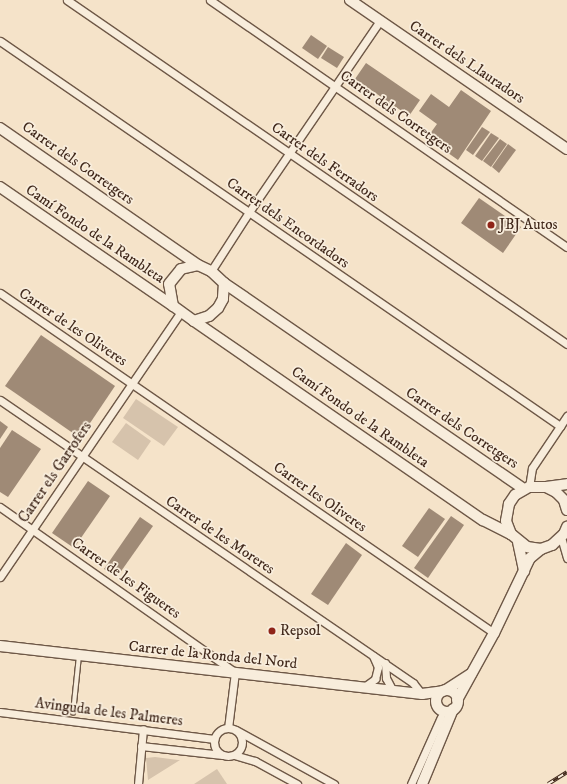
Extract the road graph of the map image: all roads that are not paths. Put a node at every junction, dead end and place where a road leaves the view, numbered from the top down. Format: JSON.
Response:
{"nodes":[{"id":1,"x":68,"y":0,"type":"edge"},
{"id":2,"x":210,"y":0,"type":"edge"},
{"id":3,"x":350,"y":0,"type":"edge"},
{"id":4,"x":380,"y":21,"type":"junction"},
{"id":5,"x":0,"y":41,"type":"edge"},
{"id":6,"x":334,"y":87,"type":"junction"},
{"id":7,"x":0,"y":128,"type":"edge"},
{"id":8,"x":567,"y":149,"type":"edge"},
{"id":9,"x":289,"y":153,"type":"junction"},
{"id":10,"x":0,"y":187,"type":"edge"},
{"id":11,"x":249,"y":212,"type":"junction"},
{"id":12,"x":567,"y":247,"type":"edge"},
{"id":13,"x":198,"y":265,"type":"junction"},
{"id":14,"x":211,"y":271,"type":"junction"},
{"id":15,"x":224,"y":283,"type":"junction"},
{"id":16,"x":0,"y":292,"type":"edge"},
{"id":17,"x":173,"y":306,"type":"junction"},
{"id":18,"x":181,"y":312,"type":"junction"},
{"id":19,"x":194,"y":320,"type":"junction"},
{"id":20,"x":567,"y":344,"type":"edge"},
{"id":21,"x":132,"y":382,"type":"junction"},
{"id":22,"x":0,"y":400,"type":"edge"},
{"id":23,"x":567,"y":416,"type":"edge"},
{"id":24,"x":560,"y":426,"type":"junction"},
{"id":25,"x":82,"y":456,"type":"junction"},
{"id":26,"x":567,"y":484,"type":"edge"},
{"id":27,"x":527,"y":488,"type":"junction"},
{"id":28,"x":546,"y":488,"type":"junction"},
{"id":29,"x":0,"y":507,"type":"edge"},
{"id":30,"x":567,"y":509,"type":"edge"},
{"id":31,"x":567,"y":527,"type":"edge"},
{"id":32,"x":32,"y":529,"type":"junction"},
{"id":33,"x":510,"y":534,"type":"junction"},
{"id":34,"x":561,"y":537,"type":"junction"},
{"id":35,"x":518,"y":542,"type":"junction"},
{"id":36,"x":541,"y":549,"type":"junction"},
{"id":37,"x":567,"y":558,"type":"edge"},
{"id":38,"x":525,"y":573,"type":"junction"},
{"id":39,"x":0,"y":577,"type":"edge"},
{"id":40,"x":494,"y":633,"type":"junction"},
{"id":41,"x":0,"y":646,"type":"edge"},
{"id":42,"x":79,"y":655,"type":"junction"},
{"id":43,"x":373,"y":656,"type":"junction"},
{"id":44,"x":385,"y":663,"type":"junction"},
{"id":45,"x":235,"y":672,"type":"junction"},
{"id":46,"x":473,"y":673,"type":"junction"},
{"id":47,"x":364,"y":687,"type":"junction"},
{"id":48,"x":393,"y":691,"type":"junction"},
{"id":49,"x":444,"y":691,"type":"junction"},
{"id":50,"x":422,"y":694,"type":"junction"},
{"id":51,"x":455,"y":705,"type":"junction"},
{"id":52,"x":439,"y":710,"type":"junction"},
{"id":53,"x":0,"y":712,"type":"edge"},
{"id":54,"x":73,"y":713,"type":"dead end"},
{"id":55,"x":228,"y":728,"type":"junction"},
{"id":56,"x":143,"y":729,"type":"junction"},
{"id":57,"x":236,"y":730,"type":"junction"},
{"id":58,"x":442,"y":731,"type":"junction"},
{"id":59,"x":214,"y":739,"type":"junction"},
{"id":60,"x":141,"y":746,"type":"junction"},
{"id":61,"x":234,"y":754,"type":"junction"},
{"id":62,"x":225,"y":756,"type":"junction"},
{"id":63,"x":138,"y":784,"type":"edge"},
{"id":64,"x":297,"y":784,"type":"edge"},
{"id":65,"x":334,"y":784,"type":"edge"},
{"id":66,"x":411,"y":784,"type":"edge"},
{"id":67,"x":422,"y":784,"type":"edge"}],
"edges":[{"from":1,"to":9,"type":"street","name":"Carrer dels Ferradors"},
{"from":2,"to":6,"type":"street","name":"Carrer dels Corretgers"},
{"from":3,"to":4,"type":"street","name":"Carrer dels Llauradors"},
{"from":4,"to":6,"type":"street"},
{"from":4,"to":8,"type":"street","name":"Carrer dels Llauradors"},
{"from":5,"to":11,"type":"street","name":"Carrer dels Encordadors"},
{"from":6,"to":9,"type":"street"},
{"from":6,"to":12,"type":"street","name":"Carrer dels Corretgers"},
{"from":7,"to":13,"type":"street","name":"Carrer dels Corretgers"},
{"from":9,"to":11,"type":"street"},
{"from":9,"to":20,"type":"street","name":"Carrer dels Ferradors"},
{"from":10,"to":17,"type":"street","name":"Camí Fondo de la Rambleta"},
{"from":11,"to":14,"type":"street"},
{"from":11,"to":24,"type":"street","name":"Carrer dels Encordadors"},
{"from":13,"to":14,"type":"street"},
{"from":13,"to":17,"type":"street"},
{"from":14,"to":15,"type":"street"},
{"from":15,"to":19,"type":"street"},
{"from":15,"to":27,"type":"street","name":"Carrer dels Corretgers"},
{"from":16,"to":21,"type":"street","name":"Carrer de les Oliveres"},
{"from":17,"to":18,"type":"street"},
{"from":18,"to":19,"type":"street"},
{"from":18,"to":21,"type":"street","name":"Carrer els Garrofers"},
{"from":19,"to":33,"type":"street","name":"Camí Fondo de la Rambleta"},
{"from":21,"to":25,"type":"street","name":"Carrer els Garrofers"},
{"from":21,"to":40,"type":"street","name":"Carrer les Oliveres"},
{"from":22,"to":25,"type":"street","name":"Carrer de les Moreres"},
{"from":23,"to":24,"type":"street"},
{"from":24,"to":27,"type":"street"},
{"from":25,"to":32,"type":"street","name":"Carrer els Garrofers"},
{"from":25,"to":43,"type":"street","name":"Carrer de les Moreres"},
{"from":26,"to":28,"type":"street"},
{"from":27,"to":28,"type":"street"},
{"from":27,"to":33,"type":"street"},
{"from":28,"to":30,"type":"street"},
{"from":29,"to":32,"type":"street","name":"Carrer de les Figueres"},
{"from":31,"to":34,"type":"street"},
{"from":32,"to":39,"type":"street","name":"Carrer els Garrofers"},
{"from":32,"to":45,"type":"street","name":"Carrer de les Figueres"},
{"from":33,"to":35,"type":"street","name":"Camí Fondo de la Rambleta"},
{"from":34,"to":36,"type":"street"},
{"from":34,"to":37,"type":"street"},
{"from":35,"to":36,"type":"street"},
{"from":35,"to":38,"type":"street"},
{"from":36,"to":38,"type":"street"},
{"from":38,"to":40,"type":"street"},
{"from":40,"to":46,"type":"street"},
{"from":41,"to":42,"type":"street","name":"Carrer de la Ronda del Nord"},
{"from":42,"to":45,"type":"street","name":"Carrer de la Ronda del Nord"},
{"from":42,"to":54,"type":"lane"},
{"from":43,"to":44,"type":"street","name":"Carrer de les Moreres"},
{"from":43,"to":47,"type":"street"},
{"from":44,"to":48,"type":"street"},
{"from":44,"to":50,"type":"street","name":"Carrer de les Moreres"},
{"from":45,"to":47,"type":"street","name":"Carrer de la Ronda del Nord"},
{"from":45,"to":55,"type":"street"},
{"from":46,"to":49,"type":"street"},
{"from":46,"to":51,"type":"street"},
{"from":47,"to":48,"type":"street","name":"Carrer de la Ronda del Nord"},
{"from":48,"to":50,"type":"street","name":"Carrer de la Ronda del Nord"},
{"from":49,"to":50,"type":"street","name":"Carrer de la Ronda del Nord"},
{"from":49,"to":51,"type":"street"},
{"from":49,"to":52,"type":"street"},
{"from":50,"to":52,"type":"street","name":"Carrer de la Ronda del Nord"},
{"from":51,"to":52,"type":"street"},
{"from":51,"to":58,"type":"street"},
{"from":52,"to":58,"type":"street"},
{"from":52,"to":66,"type":"street"},
{"from":53,"to":56,"type":"street","name":"Avinguda de les Palmeres"},
{"from":55,"to":57,"type":"street"},
{"from":55,"to":59,"type":"street"},
{"from":56,"to":59,"type":"street","name":"Avinguda de les Palmeres"},
{"from":56,"to":60,"type":"street"},
{"from":57,"to":61,"type":"street"},
{"from":57,"to":65,"type":"street"},
{"from":58,"to":67,"type":"street"},
{"from":59,"to":62,"type":"street"},
{"from":60,"to":62,"type":"street","name":"Avinguda de les Palmeres"},
{"from":60,"to":63,"type":"street"},
{"from":61,"to":62,"type":"street"},
{"from":61,"to":64,"type":"street"}]}
